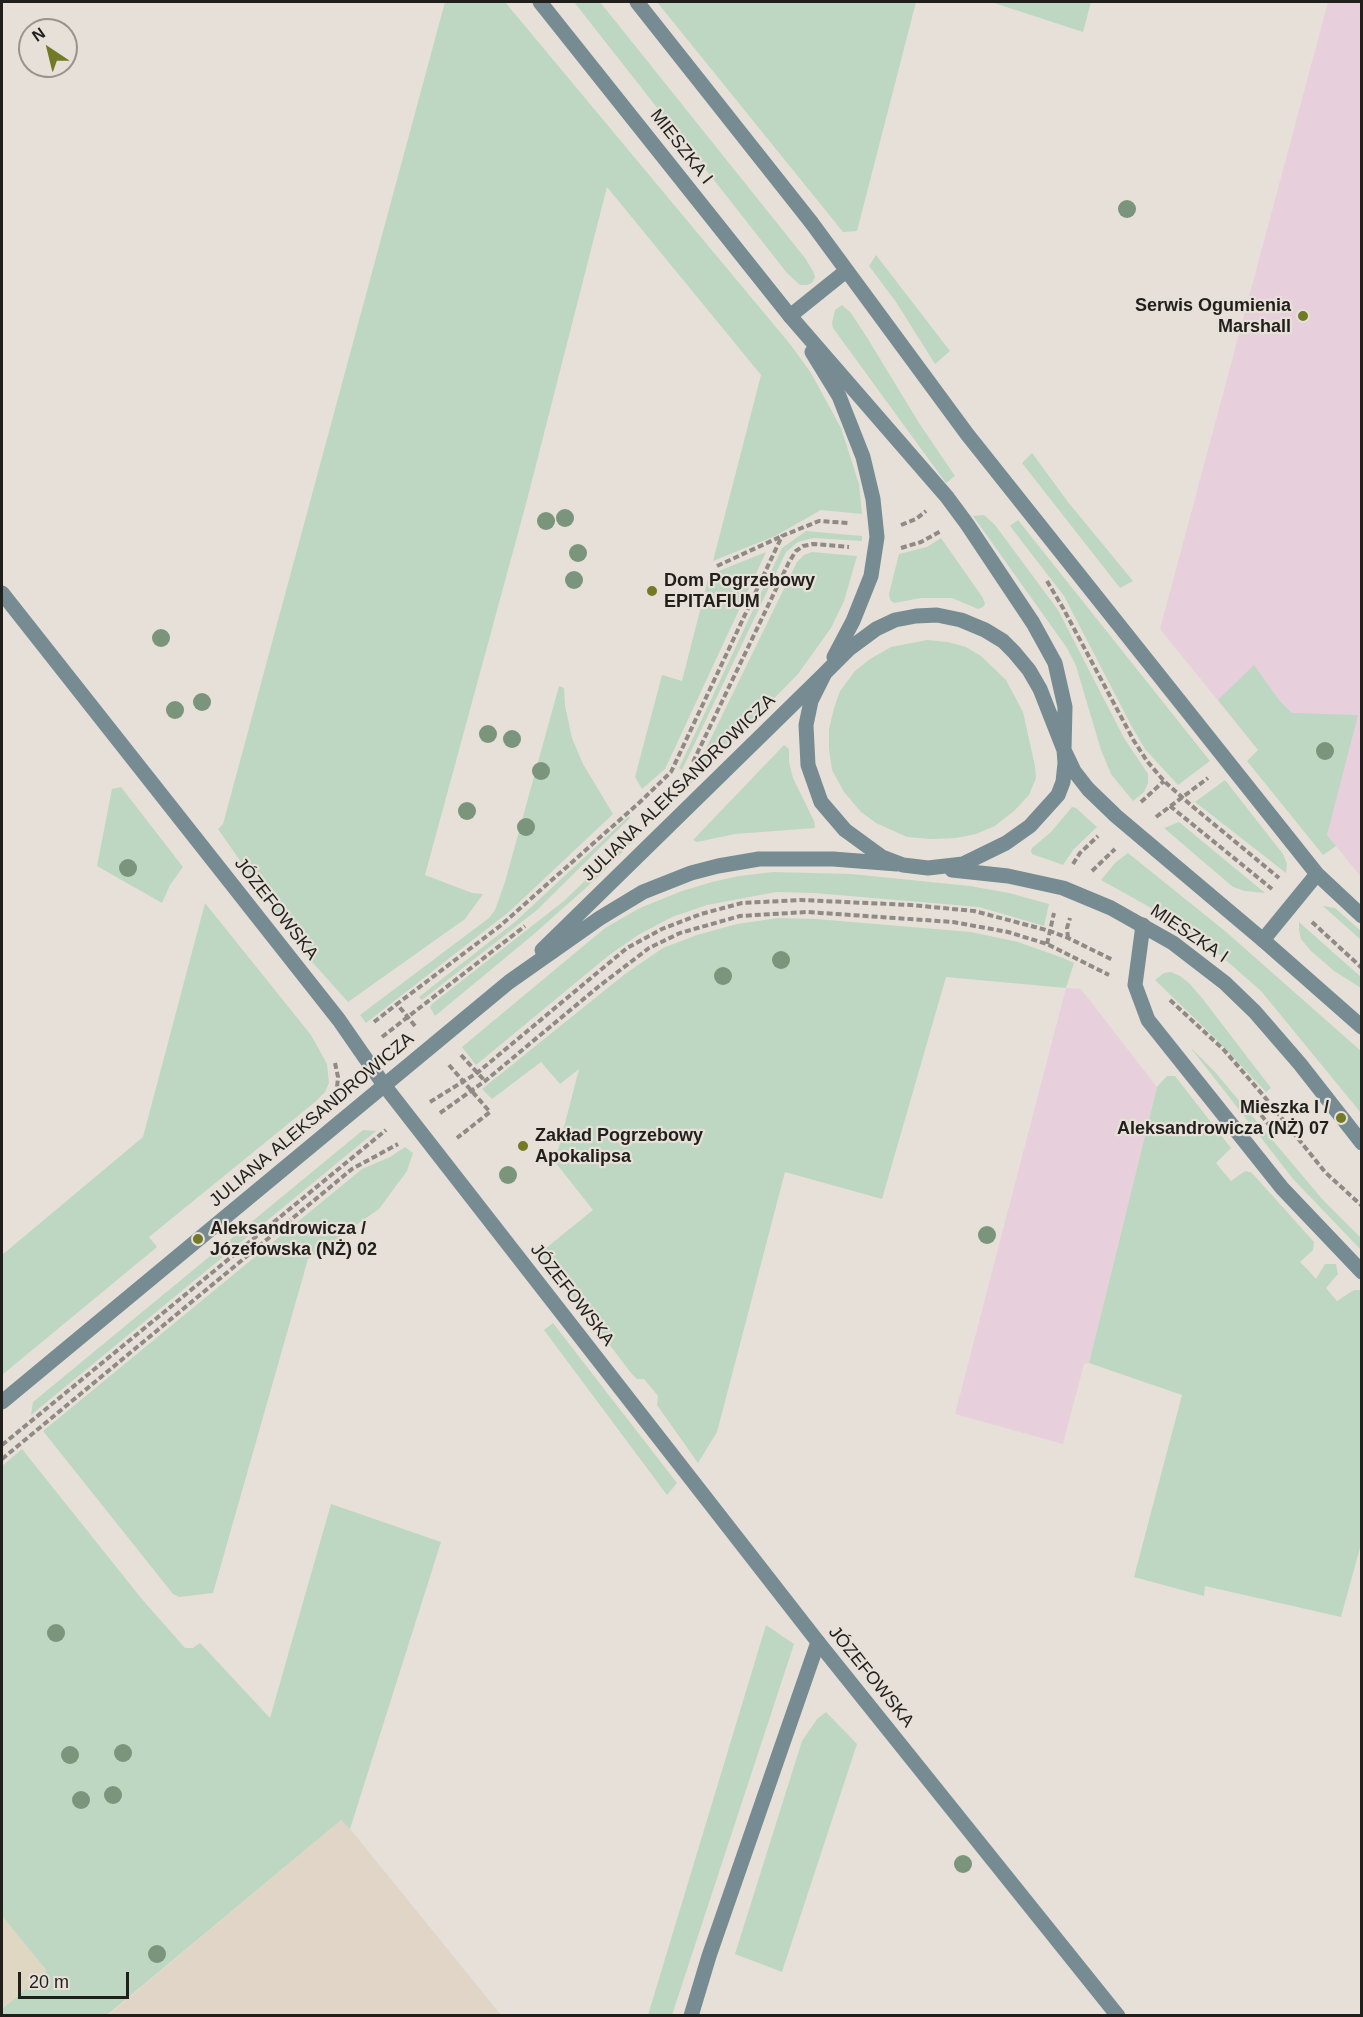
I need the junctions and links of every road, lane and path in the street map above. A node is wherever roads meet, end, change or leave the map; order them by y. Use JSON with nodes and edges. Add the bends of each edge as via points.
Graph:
{"nodes":[{"id":1,"x":540,"y":2,"type":"edge"},
{"id":2,"x":637,"y":2,"type":"edge"},
{"id":3,"x":846,"y":272,"type":"junction"},
{"id":4,"x":790,"y":316,"type":"junction"},
{"id":5,"x":946,"y":497,"type":"junction"},
{"id":6,"x":961,"y":517,"type":"junction"},
{"id":7,"x":876,"y":525,"type":"junction"},
{"id":8,"x":782,"y":536,"type":"junction"},
{"id":9,"x":877,"y":548,"type":"junction"},
{"id":10,"x":717,"y":567,"type":"dead end"},
{"id":11,"x":1046,"y":580,"type":"dead end"},
{"id":12,"x":2,"y":593,"type":"edge"},
{"id":13,"x":825,"y":673,"type":"junction"},
{"id":14,"x":1064,"y":750,"type":"junction"},
{"id":15,"x":1229,"y":763,"type":"junction"},
{"id":16,"x":689,"y":770,"type":"dead end"},
{"id":17,"x":1164,"y":781,"type":"junction"},
{"id":18,"x":1182,"y":797,"type":"junction"},
{"id":19,"x":1170,"y":806,"type":"junction"},
{"id":20,"x":1119,"y":819,"type":"junction"},
{"id":21,"x":1136,"y":832,"type":"junction"},
{"id":22,"x":903,"y":865,"type":"junction"},
{"id":23,"x":928,"y":868,"type":"junction"},
{"id":24,"x":1317,"y":874,"type":"junction"},
{"id":25,"x":1063,"y":888,"type":"junction"},
{"id":26,"x":1078,"y":894,"type":"junction"},
{"id":27,"x":1297,"y":900,"type":"junction"},
{"id":28,"x":1362,"y":916,"type":"edge"},
{"id":29,"x":533,"y":919,"type":"dead end"},
{"id":30,"x":1143,"y":925,"type":"junction"},
{"id":31,"x":1050,"y":931,"type":"junction"},
{"id":32,"x":1068,"y":938,"type":"junction"},
{"id":33,"x":1263,"y":940,"type":"junction"},
{"id":34,"x":1047,"y":944,"type":"junction"},
{"id":35,"x":1362,"y":968,"type":"edge"},
{"id":36,"x":1137,"y":973,"type":"junction"},
{"id":37,"x":509,"y":982,"type":"junction"},
{"id":38,"x":1138,"y":992,"type":"junction"},
{"id":39,"x":408,"y":1017,"type":"junction"},
{"id":40,"x":1362,"y":1027,"type":"edge"},
{"id":41,"x":432,"y":1045,"type":"junction"},
{"id":42,"x":361,"y":1052,"type":"junction"},
{"id":43,"x":332,"y":1054,"type":"dead end"},
{"id":44,"x":464,"y":1082,"type":"junction"},
{"id":45,"x":384,"y":1085,"type":"junction"},
{"id":46,"x":471,"y":1090,"type":"junction"},
{"id":47,"x":1244,"y":1094,"type":"dead end"},
{"id":48,"x":332,"y":1095,"type":"dead end"},
{"id":49,"x":408,"y":1115,"type":"junction"},
{"id":50,"x":418,"y":1129,"type":"junction"},
{"id":51,"x":1278,"y":1136,"type":"dead end"},
{"id":52,"x":1362,"y":1143,"type":"edge"},
{"id":53,"x":438,"y":1154,"type":"junction"},
{"id":54,"x":1362,"y":1206,"type":"edge"},
{"id":55,"x":1362,"y":1272,"type":"edge"},
{"id":56,"x":2,"y":1402,"type":"edge"},
{"id":57,"x":2,"y":1445,"type":"edge"},
{"id":58,"x":2,"y":1459,"type":"edge"},
{"id":59,"x":818,"y":1642,"type":"junction"},
{"id":60,"x":691,"y":2016,"type":"edge"},
{"id":61,"x":1118,"y":2016,"type":"edge"}],
"edges":[{"from":1,"to":4,"type":"street","name":"MIESZKA I"},
{"from":2,"to":3,"type":"street"},
{"from":3,"to":4,"type":"street"},
{"from":3,"to":15,"type":"street","via":[[968,434]]},
{"from":4,"to":5,"type":"street"},
{"from":4,"to":7,"type":"street","via":[[839,396],[850,422],[863,458]]},
{"from":5,"to":6,"type":"street"},
{"from":5,"to":7,"type":"path","via":[[904,524]]},
{"from":6,"to":9,"type":"path","via":[[921,542],[903,548]]},
{"from":6,"to":14,"type":"street","via":[[1033,623],[1055,663],[1065,707]]},
{"from":7,"to":8,"type":"path","via":[[819,521]]},
{"from":7,"to":9,"type":"street"},
{"from":8,"to":10,"type":"path"},
{"from":8,"to":39,"type":"path","via":[[671,772],[500,926],[397,1004]]},
{"from":9,"to":13,"type":"street","via":[[871,576],[853,621]]},
{"from":9,"to":16,"type":"path","via":[[813,544],[796,551]]},
{"from":11,"to":17,"type":"path","via":[[1134,741]]},
{"from":12,"to":42,"type":"street","name":"JÓZEFOWSKA"},
{"from":13,"to":14,"type":"street","name":"JULIANA ALEKSANDROWICZA","via":[[849,649],[895,620],[937,615],[961,620],[1003,641],[1029,670]]},
{"from":13,"to":22,"type":"street","via":[[811,701],[806,725],[808,765],[821,802],[864,845]]},
{"from":13,"to":37,"type":"street","name":"JULIANA ALEKSANDROWICZA"},
{"from":14,"to":20,"type":"street","via":[[1088,789]]},
{"from":14,"to":23,"type":"street","via":[[1063,782],[1058,795],[1030,826],[963,864]]},
{"from":15,"to":18,"type":"path"},
{"from":15,"to":24,"type":"street"},
{"from":17,"to":18,"type":"path"},
{"from":17,"to":20,"type":"path"},
{"from":18,"to":19,"type":"path"},
{"from":18,"to":27,"type":"path"},
{"from":19,"to":21,"type":"path"},
{"from":19,"to":27,"type":"path"},
{"from":20,"to":21,"type":"street"},
{"from":20,"to":25,"type":"path","via":[[1080,853]]},
{"from":21,"to":26,"type":"path","via":[[1098,864]]},
{"from":21,"to":33,"type":"street"},
{"from":22,"to":23,"type":"street","name":"JULIANA ALEKSANDROWICZA"},
{"from":22,"to":37,"type":"street","name":"JULIANA ALEKSANDROWICZA","via":[[833,859],[759,859],[691,873],[644,892],[600,918]]},
{"from":23,"to":25,"type":"street","name":"MIESZKA I","via":[[1008,876]]},
{"from":24,"to":27,"type":"street"},
{"from":24,"to":28,"type":"street"},
{"from":25,"to":26,"type":"street","name":"MIESZKA I"},
{"from":25,"to":31,"type":"path"},
{"from":26,"to":30,"type":"street","name":"MIESZKA I"},
{"from":26,"to":32,"type":"path","via":[[1067,928]]},
{"from":27,"to":33,"type":"street"},
{"from":27,"to":35,"type":"path"},
{"from":29,"to":39,"type":"path"},
{"from":30,"to":36,"type":"street"},
{"from":30,"to":52,"type":"street","name":"MIESZKA I","via":[[1225,982],[1300,1064]]},
{"from":31,"to":32,"type":"path"},
{"from":31,"to":34,"type":"path"},
{"from":31,"to":44,"type":"path","via":[[975,911],[911,905],[801,900],[742,903],[662,929],[627,948]]},
{"from":32,"to":36,"type":"path"},
{"from":33,"to":40,"type":"street"},
{"from":34,"to":38,"type":"path"},
{"from":34,"to":46,"type":"path","via":[[953,922],[807,912],[740,916],[680,933],[649,948]]},
{"from":36,"to":38,"type":"street"},
{"from":36,"to":54,"type":"path","via":[[1224,1050],[1325,1172]]},
{"from":37,"to":41,"type":"street","name":"JULIANA ALEKSANDROWICZA"},
{"from":38,"to":55,"type":"street","via":[[1148,1020],[1282,1188]]},
{"from":39,"to":41,"type":"path"},
{"from":39,"to":42,"type":"path"},
{"from":41,"to":44,"type":"path"},
{"from":41,"to":45,"type":"street","name":"JULIANA ALEKSANDROWICZA"},
{"from":42,"to":45,"type":"street","name":"JÓZEFOWSKA"},
{"from":43,"to":48,"type":"path","via":[[338,1077]]},
{"from":44,"to":46,"type":"path"},
{"from":44,"to":49,"type":"path"},
{"from":45,"to":49,"type":"street","name":"JÓZEFOWSKA"},
{"from":45,"to":56,"type":"street","name":"JULIANA ALEKSANDROWICZA"},
{"from":46,"to":50,"type":"path"},
{"from":46,"to":53,"type":"path","via":[[490,1112]]},
{"from":47,"to":51,"type":"path"},
{"from":49,"to":50,"type":"street","name":"JÓZEFOWSKA"},
{"from":49,"to":57,"type":"path"},
{"from":50,"to":53,"type":"street","name":"JÓZEFOWSKA"},
{"from":50,"to":58,"type":"path","via":[[352,1169]]},
{"from":53,"to":59,"type":"street","name":"JÓZEFOWSKA"},
{"from":59,"to":60,"type":"street"},
{"from":59,"to":61,"type":"street","name":"JÓZEFOWSKA"}]}
